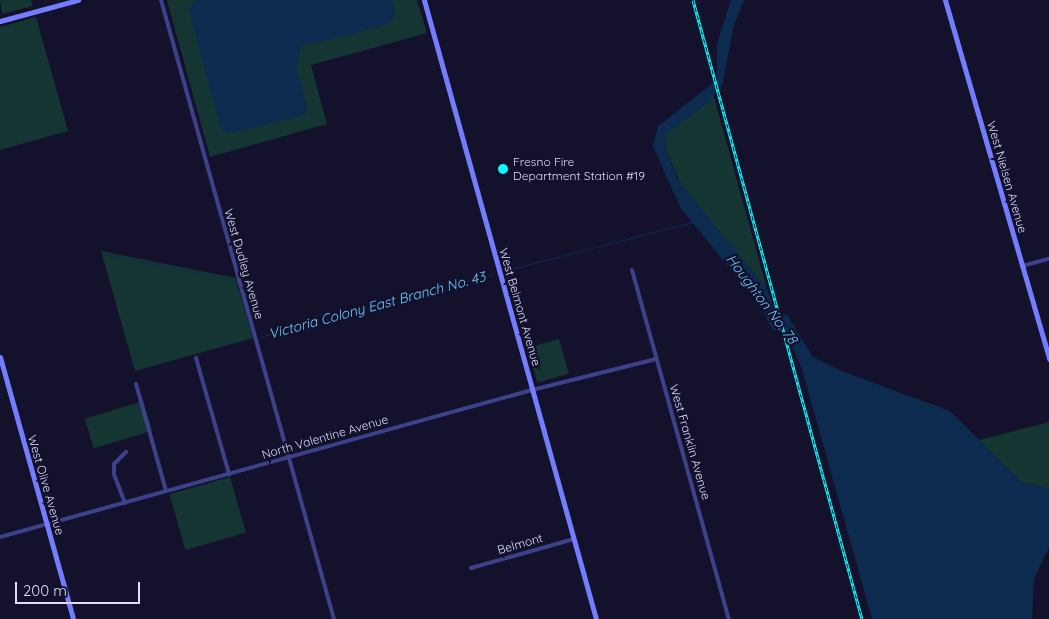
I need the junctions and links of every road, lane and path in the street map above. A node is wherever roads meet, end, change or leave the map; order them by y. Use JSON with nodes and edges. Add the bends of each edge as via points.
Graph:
{"nodes":[{"id":1,"x":78,"y":0,"type":"edge"},
{"id":2,"x":161,"y":0,"type":"edge"},
{"id":3,"x":424,"y":0,"type":"edge"},
{"id":4,"x":945,"y":0,"type":"edge"},
{"id":5,"x":0,"y":21,"type":"edge"},
{"id":6,"x":1049,"y":259,"type":"edge"},
{"id":7,"x":1022,"y":266,"type":"junction"},
{"id":8,"x":632,"y":270,"type":"dead end"},
{"id":9,"x":0,"y":357,"type":"edge"},
{"id":10,"x":196,"y":358,"type":"dead end"},
{"id":11,"x":656,"y":359,"type":"junction"},
{"id":12,"x":1049,"y":359,"type":"edge"},
{"id":13,"x":136,"y":384,"type":"dead end"},
{"id":14,"x":532,"y":390,"type":"junction"},
{"id":15,"x":126,"y":452,"type":"dead end"},
{"id":16,"x":289,"y":458,"type":"junction"},
{"id":17,"x":229,"y":474,"type":"junction"},
{"id":18,"x":166,"y":491,"type":"junction"},
{"id":19,"x":125,"y":503,"type":"junction"},
{"id":20,"x":47,"y":524,"type":"junction"},
{"id":21,"x":0,"y":537,"type":"edge"},
{"id":22,"x":574,"y":539,"type":"junction"},
{"id":23,"x":471,"y":568,"type":"dead end"},
{"id":24,"x":73,"y":619,"type":"edge"},
{"id":25,"x":334,"y":619,"type":"edge"},
{"id":26,"x":596,"y":619,"type":"edge"},
{"id":27,"x":729,"y":619,"type":"edge"}],
"edges":[{"from":1,"to":5,"type":"street"},
{"from":2,"to":16,"type":"street","name":"West Dudley Avenue"},
{"from":3,"to":14,"type":"street","name":"West Belmont Avenue"},
{"from":4,"to":7,"type":"street","name":"West Nielsen Avenue"},
{"from":6,"to":7,"type":"street"},
{"from":7,"to":12,"type":"street","name":"West Nielsen Avenue"},
{"from":8,"to":11,"type":"street","name":"West Franklin Avenue"},
{"from":9,"to":20,"type":"street","name":"West Olive Avenue"},
{"from":10,"to":17,"type":"street"},
{"from":11,"to":14,"type":"street","name":"North Valentine Avenue"},
{"from":11,"to":27,"type":"street","name":"West Franklin Avenue"},
{"from":13,"to":18,"type":"street"},
{"from":14,"to":16,"type":"street","name":"North Valentine Avenue"},
{"from":14,"to":22,"type":"street","name":"West Belmont Avenue"},
{"from":15,"to":19,"type":"street","via":[[114,464]]},
{"from":16,"to":17,"type":"street","name":"North Valentine Avenue"},
{"from":16,"to":25,"type":"street","name":"West Dudley Avenue"},
{"from":17,"to":18,"type":"street","name":"North Valentine Avenue"},
{"from":18,"to":19,"type":"street","name":"North Valentine Avenue"},
{"from":19,"to":20,"type":"street","name":"North Valentine Avenue"},
{"from":20,"to":21,"type":"street","name":"North Valentine Avenue"},
{"from":20,"to":24,"type":"street","name":"West Olive Avenue"},
{"from":22,"to":23,"type":"street","name":"Belmont"},
{"from":22,"to":26,"type":"street","name":"West Belmont Avenue"}]}
